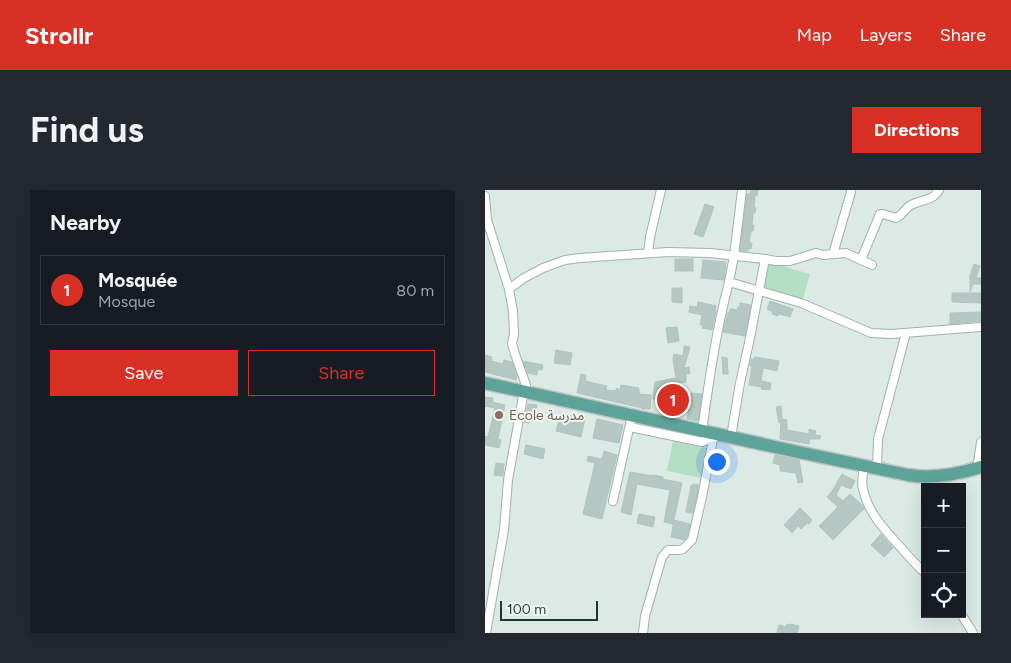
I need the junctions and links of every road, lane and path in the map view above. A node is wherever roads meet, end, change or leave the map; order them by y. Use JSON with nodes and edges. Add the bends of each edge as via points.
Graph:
{"nodes":[{"id":1,"x":661,"y":190,"type":"edge"},
{"id":2,"x":742,"y":190,"type":"edge"},
{"id":3,"x":939,"y":190,"type":"edge"},
{"id":4,"x":851,"y":192,"type":"dead end"},
{"id":5,"x":485,"y":196,"type":"edge"},
{"id":6,"x":648,"y":253,"type":"junction"},
{"id":7,"x":833,"y":254,"type":"junction"},
{"id":8,"x":734,"y":256,"type":"junction"},
{"id":9,"x":765,"y":259,"type":"junction"},
{"id":10,"x":861,"y":260,"type":"junction"},
{"id":11,"x":873,"y":265,"type":"dead end"},
{"id":12,"x":729,"y":282,"type":"junction"},
{"id":13,"x":509,"y":288,"type":"junction"},
{"id":14,"x":759,"y":290,"type":"junction"},
{"id":15,"x":981,"y":327,"type":"edge"},
{"id":16,"x":906,"y":333,"type":"junction"},
{"id":17,"x":485,"y":383,"type":"edge"},
{"id":18,"x":525,"y":392,"type":"junction"},
{"id":19,"x":631,"y":421,"type":"junction"},
{"id":20,"x":708,"y":432,"type":"junction"},
{"id":21,"x":731,"y":438,"type":"junction"},
{"id":22,"x":981,"y":442,"type":"edge"},
{"id":23,"x":863,"y":466,"type":"junction"},
{"id":24,"x":877,"y":468,"type":"junction"},
{"id":25,"x":979,"y":468,"type":"edge"},
{"id":26,"x":613,"y":501,"type":"dead end"},
{"id":27,"x":921,"y":569,"type":"edge"},
{"id":28,"x":964,"y":618,"type":"edge"},
{"id":29,"x":486,"y":633,"type":"edge"},
{"id":30,"x":643,"y":633,"type":"edge"},
{"id":31,"x":973,"y":633,"type":"edge"}],
"edges":[{"from":1,"to":6,"type":"street"},
{"from":2,"to":8,"type":"street"},
{"from":3,"to":10,"type":"street","via":[[931,199],[914,203],[896,218],[879,214]]},
{"from":4,"to":7,"type":"street"},
{"from":5,"to":13,"type":"street","via":[[487,220]]},
{"from":6,"to":8,"type":"street"},
{"from":6,"to":13,"type":"street","via":[[565,260],[534,272]]},
{"from":7,"to":9,"type":"street","via":[[816,253],[790,261]]},
{"from":7,"to":10,"type":"street","via":[[846,253]]},
{"from":8,"to":9,"type":"street"},
{"from":8,"to":12,"type":"street"},
{"from":9,"to":14,"type":"street"},
{"from":10,"to":11,"type":"street"},
{"from":12,"to":14,"type":"street"},
{"from":12,"to":20,"type":"street","via":[[709,374]]},
{"from":13,"to":18,"type":"street","via":[[513,344],[526,384]]},
{"from":14,"to":16,"type":"street","via":[[801,303],[871,333]]},
{"from":14,"to":21,"type":"street"},
{"from":15,"to":16,"type":"street"},
{"from":16,"to":24,"type":"street","via":[[878,439]]},
{"from":17,"to":18,"type":"main road"},
{"from":18,"to":19,"type":"main road"},
{"from":18,"to":29,"type":"street","via":[[508,480],[504,530]]},
{"from":19,"to":20,"type":"main road"},
{"from":19,"to":26,"type":"street"},
{"from":20,"to":21,"type":"main road"},
{"from":20,"to":30,"type":"street","via":[[702,497],[691,540],[683,549],[668,550],[662,556]]},
{"from":21,"to":23,"type":"main road"},
{"from":22,"to":25,"type":"street"},
{"from":23,"to":24,"type":"main road"},
{"from":23,"to":27,"type":"street","via":[[867,503],[891,537]]},
{"from":24,"to":25,"type":"main road","via":[[927,477]]},
{"from":28,"to":31,"type":"street"}]}
